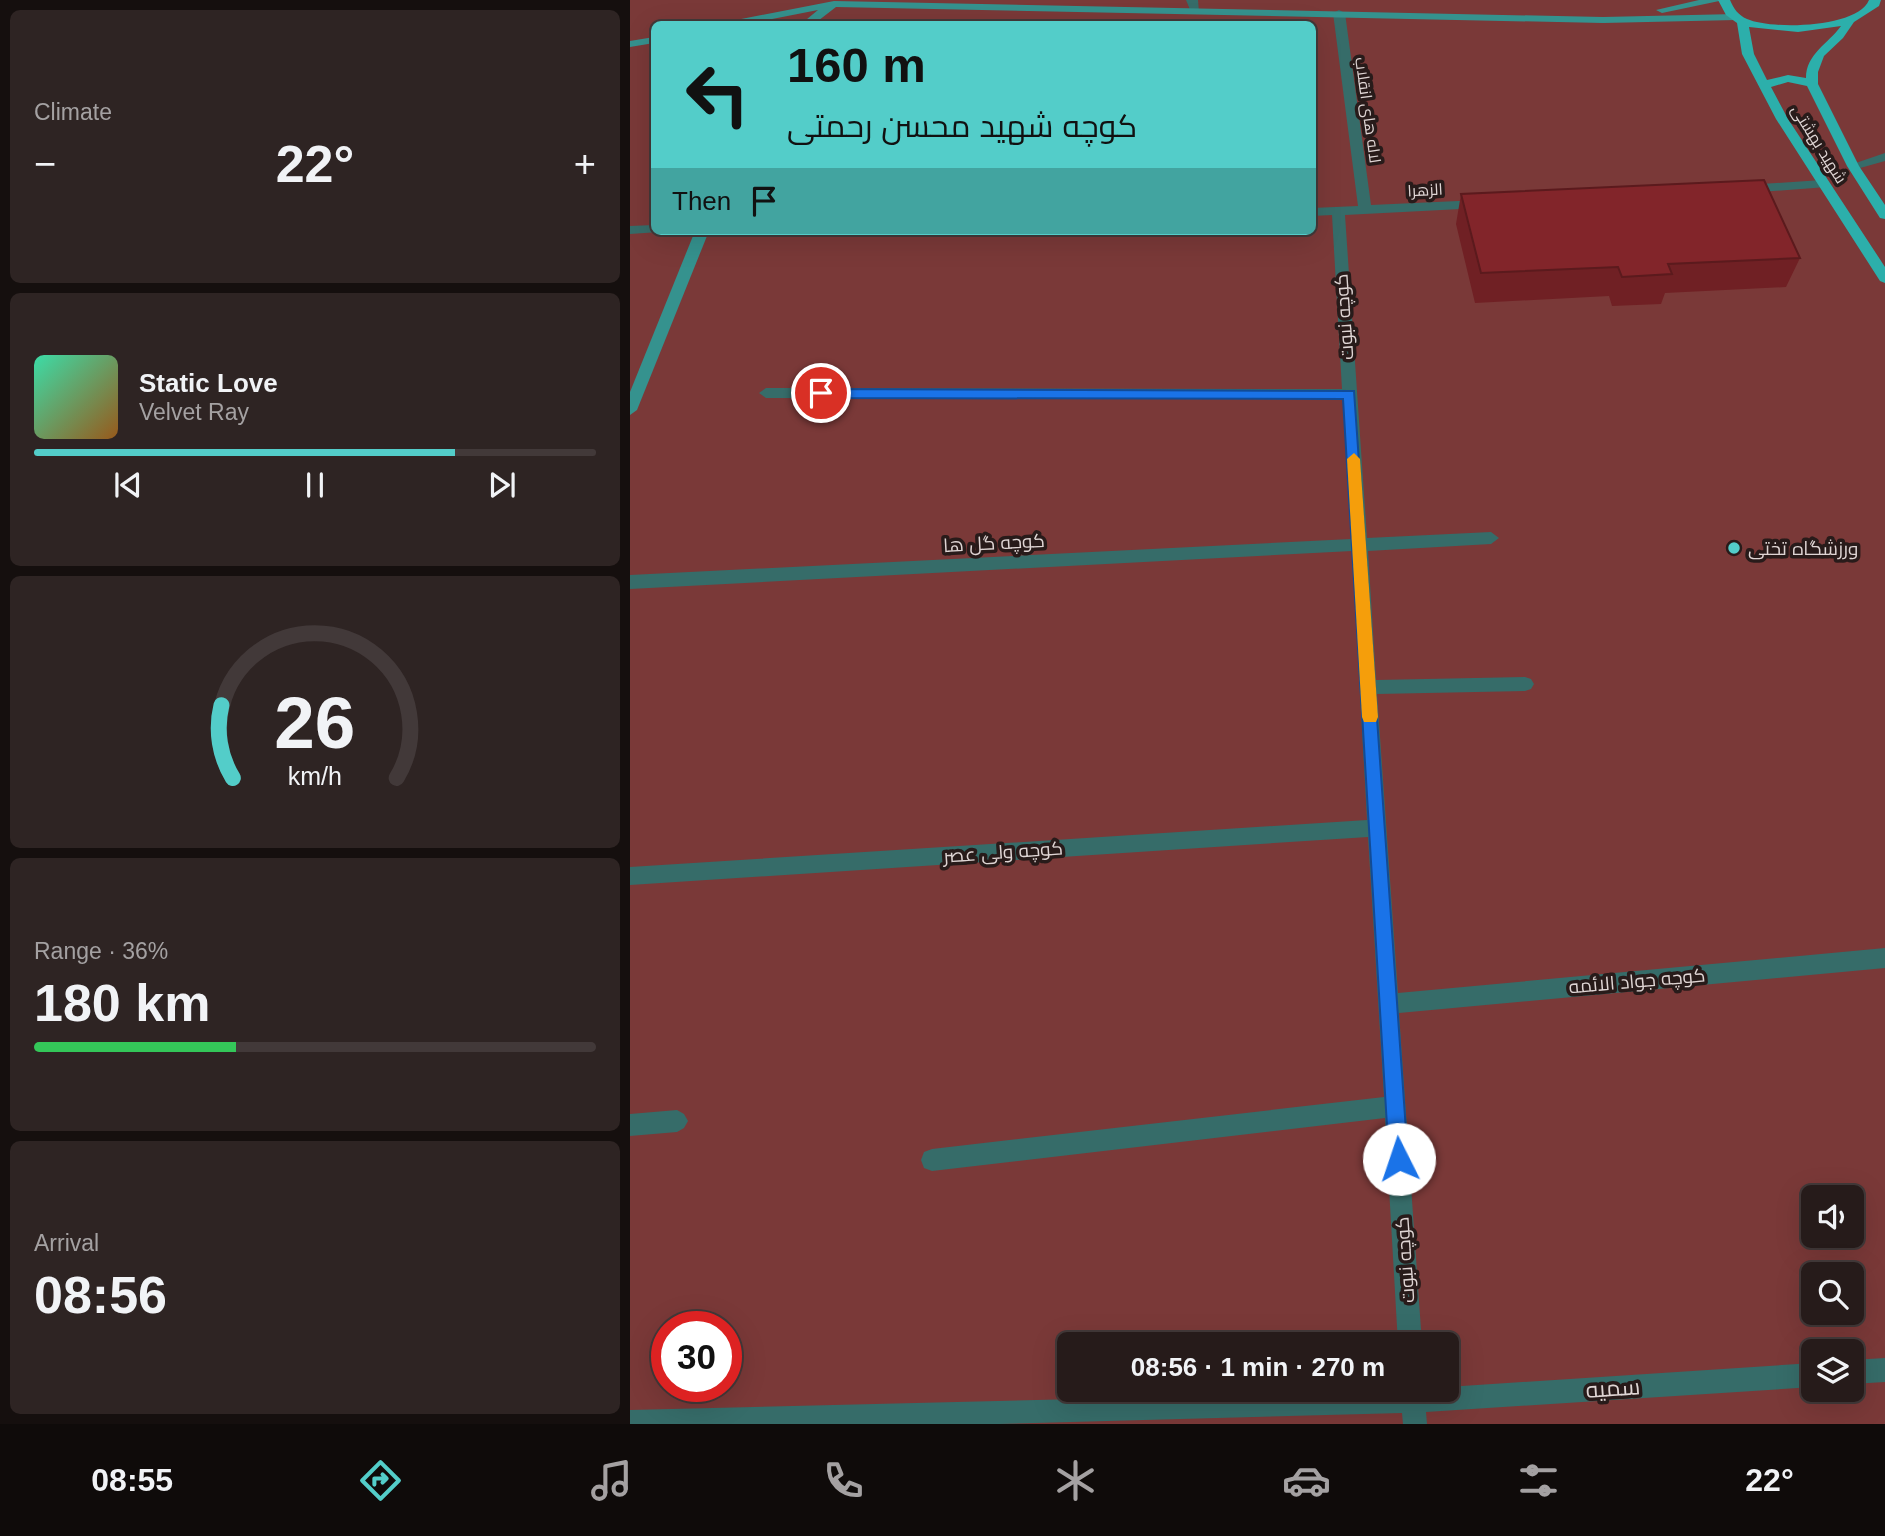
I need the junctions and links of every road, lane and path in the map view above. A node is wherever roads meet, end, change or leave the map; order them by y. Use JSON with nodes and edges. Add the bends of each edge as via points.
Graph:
{"nodes":[{"id":1,"x":1718,"y":0,"type":"edge"},
{"id":2,"x":1724,"y":0,"type":"edge"},
{"id":3,"x":834,"y":2,"type":"edge"},
{"id":4,"x":1879,"y":2,"type":"edge"},
{"id":5,"x":1193,"y":5,"type":"edge"},
{"id":6,"x":1339,"y":13,"type":"junction"},
{"id":7,"x":1739,"y":19,"type":"junction"},
{"id":8,"x":1603,"y":20,"type":"junction"},
{"id":9,"x":1850,"y":20,"type":"junction"},
{"id":10,"x":745,"y":21,"type":"edge"},
{"id":11,"x":811,"y":21,"type":"edge"},
{"id":12,"x":651,"y":40,"type":"edge"},
{"id":13,"x":630,"y":44,"type":"edge"},
{"id":14,"x":651,"y":50,"type":"edge"},
{"id":15,"x":630,"y":51,"type":"edge"},
{"id":16,"x":1812,"y":84,"type":"junction"},
{"id":17,"x":1765,"y":86,"type":"junction"},
{"id":18,"x":1885,"y":157,"type":"edge"},
{"id":19,"x":1853,"y":166,"type":"junction"},
{"id":20,"x":1822,"y":184,"type":"junction"},
{"id":21,"x":1725,"y":190,"type":"edge"},
{"id":22,"x":1490,"y":204,"type":"edge"},
{"id":23,"x":1366,"y":211,"type":"junction"},
{"id":24,"x":1316,"y":212,"type":"edge"},
{"id":25,"x":1338,"y":212,"type":"junction"},
{"id":26,"x":1885,"y":215,"type":"edge"},
{"id":27,"x":651,"y":229,"type":"edge"},
{"id":28,"x":630,"y":230,"type":"edge"},
{"id":29,"x":700,"y":235,"type":"edge"},
{"id":30,"x":1885,"y":278,"type":"edge"},
{"id":31,"x":766,"y":393,"type":"dead end"},
{"id":32,"x":1349,"y":394,"type":"junction"},
{"id":33,"x":630,"y":410,"type":"edge"},
{"id":34,"x":1491,"y":538,"type":"dead end"},
{"id":35,"x":1359,"y":546,"type":"junction"},
{"id":36,"x":630,"y":582,"type":"edge"},
{"id":37,"x":1525,"y":684,"type":"dead end"},
{"id":38,"x":1368,"y":687,"type":"junction"},
{"id":39,"x":1377,"y":828,"type":"junction"},
{"id":40,"x":630,"y":876,"type":"edge"},
{"id":41,"x":1885,"y":958,"type":"edge"},
{"id":42,"x":1389,"y":1004,"type":"junction"},
{"id":43,"x":1395,"y":1106,"type":"junction"},
{"id":44,"x":677,"y":1121,"type":"dead end"},
{"id":45,"x":630,"y":1125,"type":"edge"},
{"id":46,"x":932,"y":1160,"type":"dead end"},
{"id":47,"x":1409,"y":1332,"type":"edge"},
{"id":48,"x":1885,"y":1370,"type":"edge"},
{"id":49,"x":1864,"y":1372,"type":"edge"},
{"id":50,"x":1801,"y":1376,"type":"edge"},
{"id":51,"x":1414,"y":1405,"type":"edge"},
{"id":52,"x":630,"y":1422,"type":"edge"}],
"edges":[{"from":1,"to":8,"type":"street"},
{"from":2,"to":7,"type":"main road"},
{"from":3,"to":5,"type":"street"},
{"from":3,"to":10,"type":"street"},
{"from":3,"to":11,"type":"street"},
{"from":4,"to":9,"type":"main road"},
{"from":5,"to":6,"type":"street"},
{"from":6,"to":8,"type":"street"},
{"from":6,"to":23,"type":"street","name":"لاله های انقلاب"},
{"from":7,"to":8,"type":"street"},
{"from":7,"to":9,"type":"main road","via":[[1775,29],[1810,29]]},
{"from":7,"to":17,"type":"main road","name":"شهید بهشتی","via":[[1748,54]]},
{"from":9,"to":16,"type":"main road","name":"شهید بهشتی","via":[[1815,59]]},
{"from":12,"to":13,"type":"street"},
{"from":14,"to":15,"type":"street"},
{"from":16,"to":17,"type":"main road","via":[[1785,78]]},
{"from":16,"to":19,"type":"main road","name":"شهید بهشتی"},
{"from":17,"to":20,"type":"main road","name":"شهید بهشتی"},
{"from":18,"to":19,"type":"street"},
{"from":19,"to":26,"type":"main road","name":"شهید بهشتی"},
{"from":20,"to":21,"type":"street"},
{"from":20,"to":30,"type":"main road","name":"شهید بهشتی"},
{"from":22,"to":23,"type":"street","name":"الزهرا"},
{"from":23,"to":25,"type":"street","name":"الزهرا"},
{"from":24,"to":25,"type":"street","name":"الزهرا"},
{"from":25,"to":32,"type":"street","name":"کوچه نبوت"},
{"from":27,"to":28,"type":"street"},
{"from":29,"to":33,"type":"street"},
{"from":31,"to":32,"type":"street"},
{"from":32,"to":35,"type":"street","name":"کوچه نبوت"},
{"from":34,"to":35,"type":"street","name":"کوچه گل ها"},
{"from":35,"to":36,"type":"street","name":"کوچه گل ها"},
{"from":35,"to":38,"type":"street","name":"کوچه نبوت"},
{"from":37,"to":38,"type":"street"},
{"from":38,"to":39,"type":"street","name":"کوچه نبوت"},
{"from":39,"to":40,"type":"street","name":"کوچه ولی عصر"},
{"from":39,"to":42,"type":"street","name":"کوچه نبوت"},
{"from":41,"to":42,"type":"street","name":"کوچه جواد الائمه"},
{"from":42,"to":43,"type":"street","name":"کوچه نبوت"},
{"from":43,"to":46,"type":"street"},
{"from":43,"to":47,"type":"street","name":"کوچه نبوت"},
{"from":44,"to":45,"type":"street"},
{"from":48,"to":49,"type":"street"},
{"from":50,"to":51,"type":"street","name":"سمیه"},
{"from":51,"to":52,"type":"street","name":"سمیه"}]}
